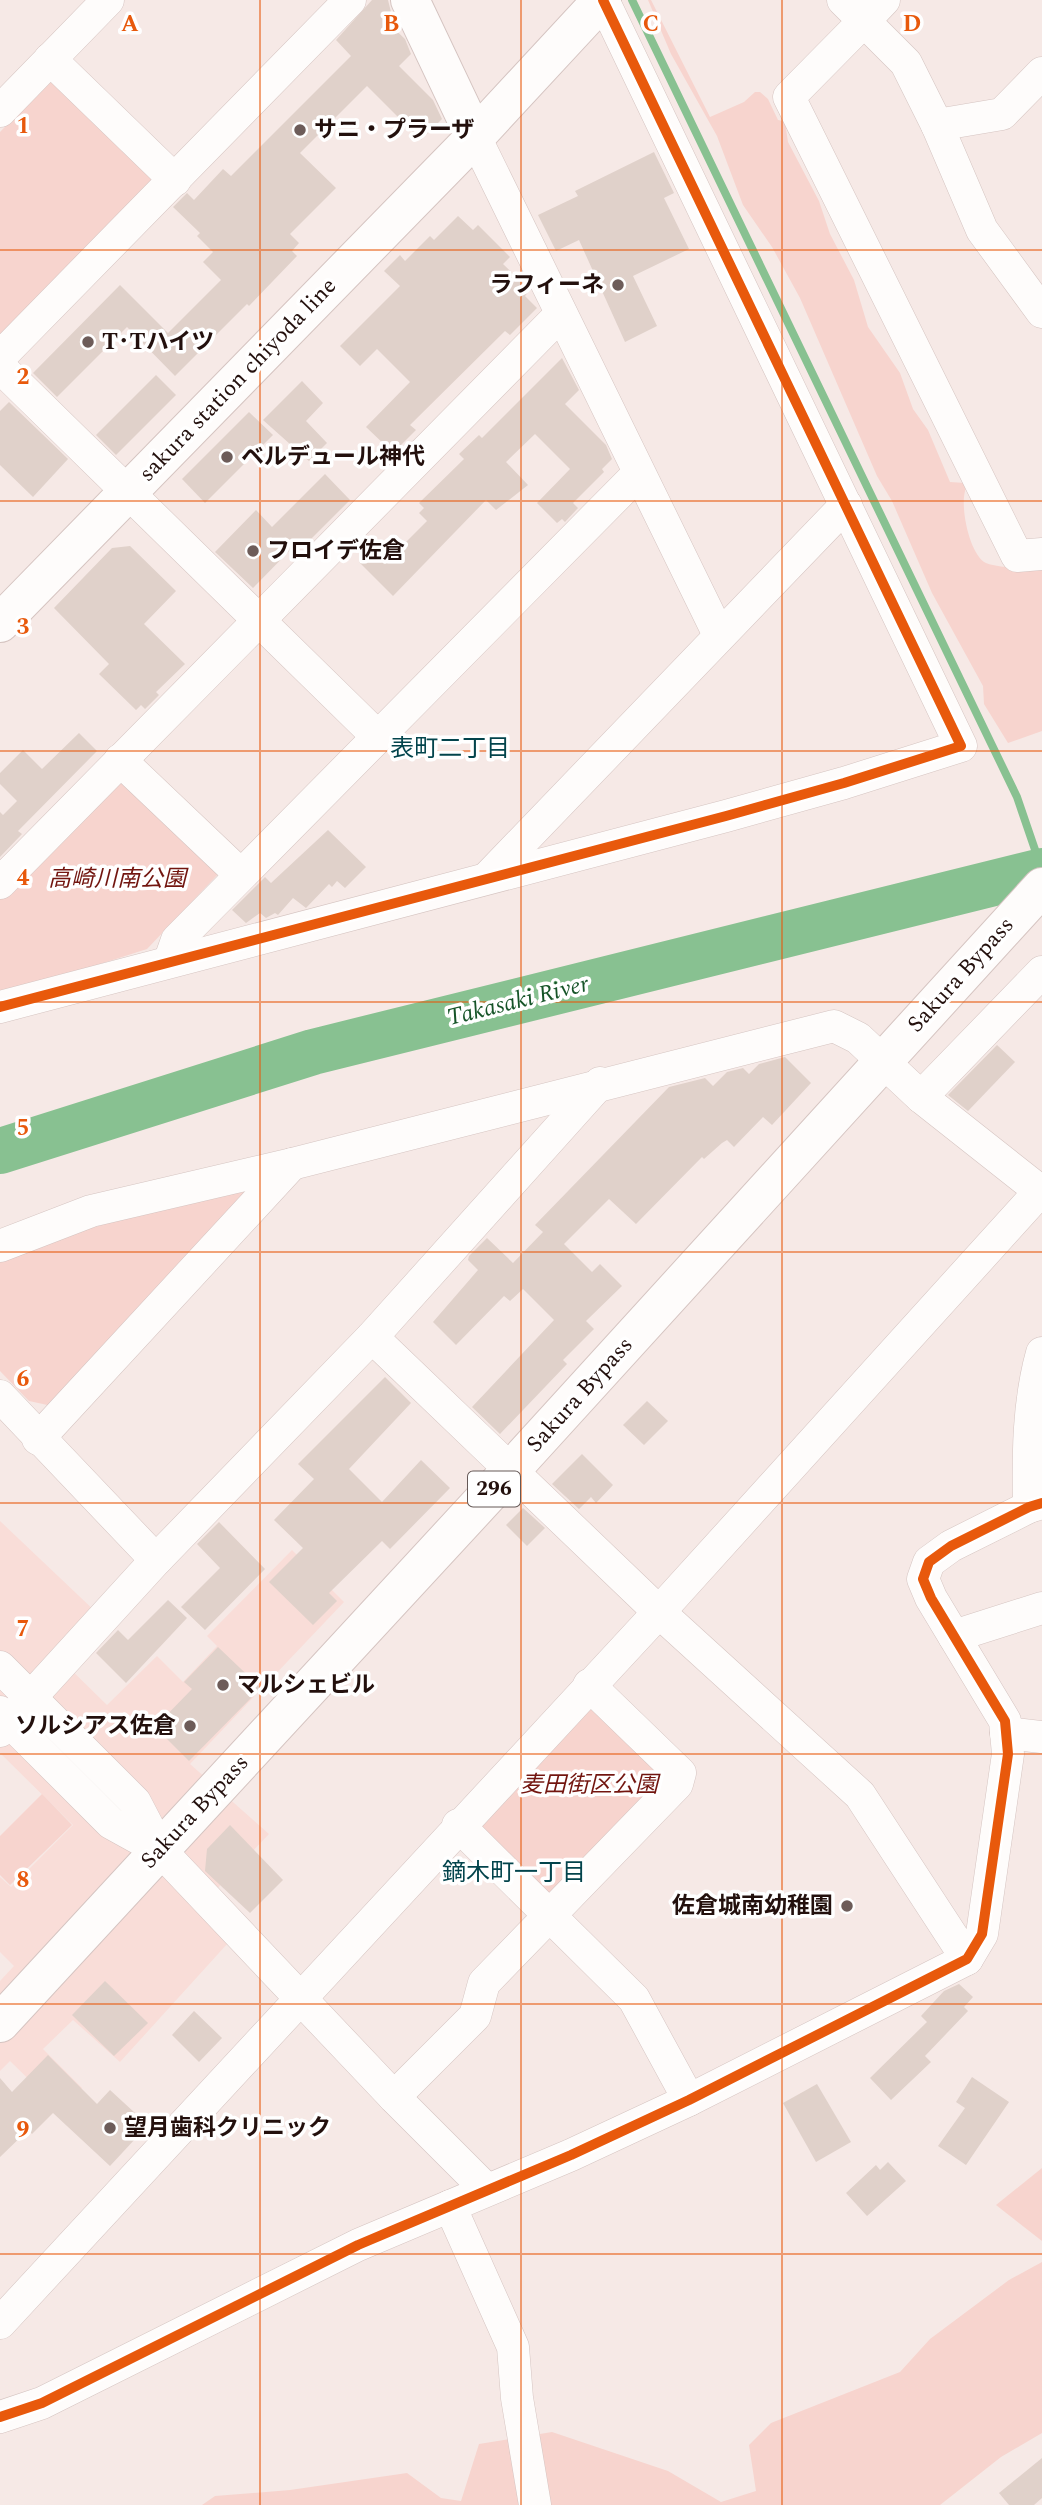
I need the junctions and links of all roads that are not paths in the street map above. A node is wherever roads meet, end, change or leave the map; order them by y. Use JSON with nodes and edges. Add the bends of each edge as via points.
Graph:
{"nodes":[{"id":1,"x":108,"y":0,"type":"edge"},
{"id":2,"x":350,"y":0,"type":"edge"},
{"id":3,"x":410,"y":0,"type":"edge"},
{"id":4,"x":602,"y":0,"type":"edge"},
{"id":5,"x":864,"y":7,"type":"edge"},
{"id":6,"x":50,"y":59,"type":"junction"},
{"id":7,"x":1042,"y":72,"type":"edge"},
{"id":8,"x":0,"y":111,"type":"edge"},
{"id":9,"x":937,"y":125,"type":"junction"},
{"id":10,"x":475,"y":137,"type":"junction"},
{"id":11,"x":175,"y":180,"type":"junction"},
{"id":12,"x":1042,"y":312,"type":"edge"},
{"id":13,"x":561,"y":314,"type":"junction"},
{"id":14,"x":0,"y":357,"type":"edge"},
{"id":15,"x":0,"y":367,"type":"edge"},
{"id":16,"x":638,"y":474,"type":"junction"},
{"id":17,"x":127,"y":493,"type":"junction"},
{"id":18,"x":846,"y":505,"type":"junction"},
{"id":19,"x":1042,"y":554,"type":"edge"},
{"id":20,"x":257,"y":621,"type":"junction"},
{"id":21,"x":0,"y":623,"type":"edge"},
{"id":22,"x":719,"y":635,"type":"junction"},
{"id":23,"x":376,"y":735,"type":"junction"},
{"id":24,"x":120,"y":760,"type":"junction"},
{"id":25,"x":240,"y":874,"type":"junction"},
{"id":26,"x":488,"y":877,"type":"junction"},
{"id":27,"x":0,"y":883,"type":"edge"},
{"id":28,"x":1042,"y":887,"type":"edge"},
{"id":29,"x":170,"y":960,"type":"junction"},
{"id":30,"x":1042,"y":972,"type":"edge"},
{"id":31,"x":0,"y":1007,"type":"edge"},
{"id":32,"x":882,"y":1062,"type":"junction"},
{"id":33,"x":600,"y":1083,"type":"junction"},
{"id":34,"x":920,"y":1097,"type":"junction"},
{"id":35,"x":292,"y":1164,"type":"junction"},
{"id":36,"x":1041,"y":1190,"type":"edge"},
{"id":37,"x":0,"y":1247,"type":"edge"},
{"id":38,"x":372,"y":1337,"type":"junction"},
{"id":39,"x":1042,"y":1353,"type":"edge"},
{"id":40,"x":0,"y":1396,"type":"edge"},
{"id":41,"x":38,"y":1439,"type":"junction"},
{"id":42,"x":511,"y":1470,"type":"junction"},
{"id":43,"x":1035,"y":1505,"type":"edge"},
{"id":44,"x":156,"y":1560,"type":"junction"},
{"id":45,"x":1042,"y":1608,"type":"edge"},
{"id":46,"x":659,"y":1612,"type":"junction"},
{"id":47,"x":954,"y":1636,"type":"junction"},
{"id":48,"x":0,"y":1667,"type":"edge"},
{"id":49,"x":589,"y":1685,"type":"junction"},
{"id":50,"x":31,"y":1699,"type":"junction"},
{"id":51,"x":3,"y":1721,"type":"edge"},
{"id":52,"x":1006,"y":1732,"type":"junction"},
{"id":53,"x":1042,"y":1737,"type":"edge"},
{"id":54,"x":458,"y":1825,"type":"junction"},
{"id":55,"x":160,"y":1850,"type":"junction"},
{"id":56,"x":551,"y":1914,"type":"junction"},
{"id":57,"x":967,"y":1959,"type":"junction"},
{"id":58,"x":301,"y":1998,"type":"junction"},
{"id":59,"x":0,"y":2023,"type":"edge"},
{"id":60,"x":394,"y":2097,"type":"junction"},
{"id":61,"x":689,"y":2100,"type":"junction"},
{"id":62,"x":486,"y":2189,"type":"junction"},
{"id":63,"x":450,"y":2206,"type":"junction"},
{"id":64,"x":0,"y":2323,"type":"edge"},
{"id":65,"x":0,"y":2417,"type":"edge"},
{"id":66,"x":536,"y":2505,"type":"edge"}],
"edges":[{"from":1,"to":6,"type":"street"},
{"from":2,"to":11,"type":"street"},
{"from":3,"to":10,"type":"main road"},
{"from":4,"to":10,"type":"main road","name":"sakura station chiyoda line"},
{"from":4,"to":18,"type":"street"},
{"from":5,"to":9,"type":"street","via":[[905,63]]},
{"from":5,"to":19,"type":"street","via":[[789,97],[1017,556]]},
{"from":6,"to":8,"type":"street"},
{"from":6,"to":11,"type":"street"},
{"from":7,"to":9,"type":"street","via":[[1002,114]]},
{"from":9,"to":12,"type":"street","via":[[982,230]]},
{"from":10,"to":13,"type":"street"},
{"from":10,"to":17,"type":"main road","name":"sakura station chiyoda line"},
{"from":11,"to":14,"type":"street"},
{"from":13,"to":16,"type":"street"},
{"from":13,"to":20,"type":"street"},
{"from":15,"to":17,"type":"street"},
{"from":16,"to":22,"type":"street"},
{"from":16,"to":23,"type":"street"},
{"from":17,"to":20,"type":"street"},
{"from":17,"to":21,"type":"main road","name":"sakura station chiyoda line"},
{"from":18,"to":22,"type":"street"},
{"from":18,"to":26,"type":"street","via":[[961,746],[844,783]]},
{"from":20,"to":23,"type":"street"},
{"from":20,"to":24,"type":"street"},
{"from":22,"to":26,"type":"street"},
{"from":23,"to":25,"type":"street"},
{"from":24,"to":25,"type":"street"},
{"from":24,"to":27,"type":"street"},
{"from":25,"to":29,"type":"street","via":[[177,940]]},
{"from":26,"to":29,"type":"street"},
{"from":28,"to":32,"type":"main road","name":"Sakura Bypass","number":"296"},
{"from":29,"to":31,"type":"street"},
{"from":30,"to":34,"type":"street"},
{"from":32,"to":33,"type":"street","via":[[858,1038],[834,1026]]},
{"from":32,"to":34,"type":"street"},
{"from":32,"to":42,"type":"main road","name":"Sakura Bypass","number":"296"},
{"from":33,"to":35,"type":"street"},
{"from":33,"to":38,"type":"street"},
{"from":34,"to":36,"type":"street"},
{"from":35,"to":37,"type":"street","via":[[91,1211]]},
{"from":35,"to":41,"type":"street"},
{"from":36,"to":46,"type":"street"},
{"from":38,"to":42,"type":"street"},
{"from":38,"to":44,"type":"street"},
{"from":39,"to":43,"type":"street","via":[[1028,1445]]},
{"from":40,"to":41,"type":"street"},
{"from":41,"to":44,"type":"street"},
{"from":42,"to":46,"type":"street"},
{"from":42,"to":55,"type":"main road","name":"Sakura Bypass","number":"296"},
{"from":43,"to":47,"type":"street","via":[[951,1546],[929,1562],[923,1579]]},
{"from":44,"to":50,"type":"street"},
{"from":45,"to":47,"type":"street"},
{"from":46,"to":49,"type":"street"},
{"from":46,"to":57,"type":"street","via":[[860,1795]]},
{"from":47,"to":52,"type":"street","via":[[1005,1721]]},
{"from":48,"to":50,"type":"street"},
{"from":49,"to":54,"type":"street"},
{"from":49,"to":56,"type":"street","via":[[681,1773],[677,1784]]},
{"from":50,"to":51,"type":"street"},
{"from":50,"to":55,"type":"street","via":[[135,1802]]},
{"from":51,"to":55,"type":"street","via":[[111,1823]]},
{"from":52,"to":53,"type":"street"},
{"from":52,"to":57,"type":"street","via":[[1008,1754],[982,1934]]},
{"from":54,"to":56,"type":"street"},
{"from":54,"to":58,"type":"street"},
{"from":55,"to":58,"type":"street"},
{"from":55,"to":59,"type":"main road","name":"Sakura Bypass","number":"296"},
{"from":56,"to":60,"type":"street","via":[[484,1983],[475,2016]]},
{"from":56,"to":61,"type":"street","via":[[634,1999]]},
{"from":57,"to":61,"type":"street"},
{"from":58,"to":60,"type":"street"},
{"from":58,"to":64,"type":"street"},
{"from":60,"to":62,"type":"street"},
{"from":61,"to":62,"type":"street"},
{"from":62,"to":63,"type":"street"},
{"from":63,"to":65,"type":"street","via":[[358,2245],[43,2403]]},
{"from":63,"to":66,"type":"street","via":[[513,2347]]}]}
